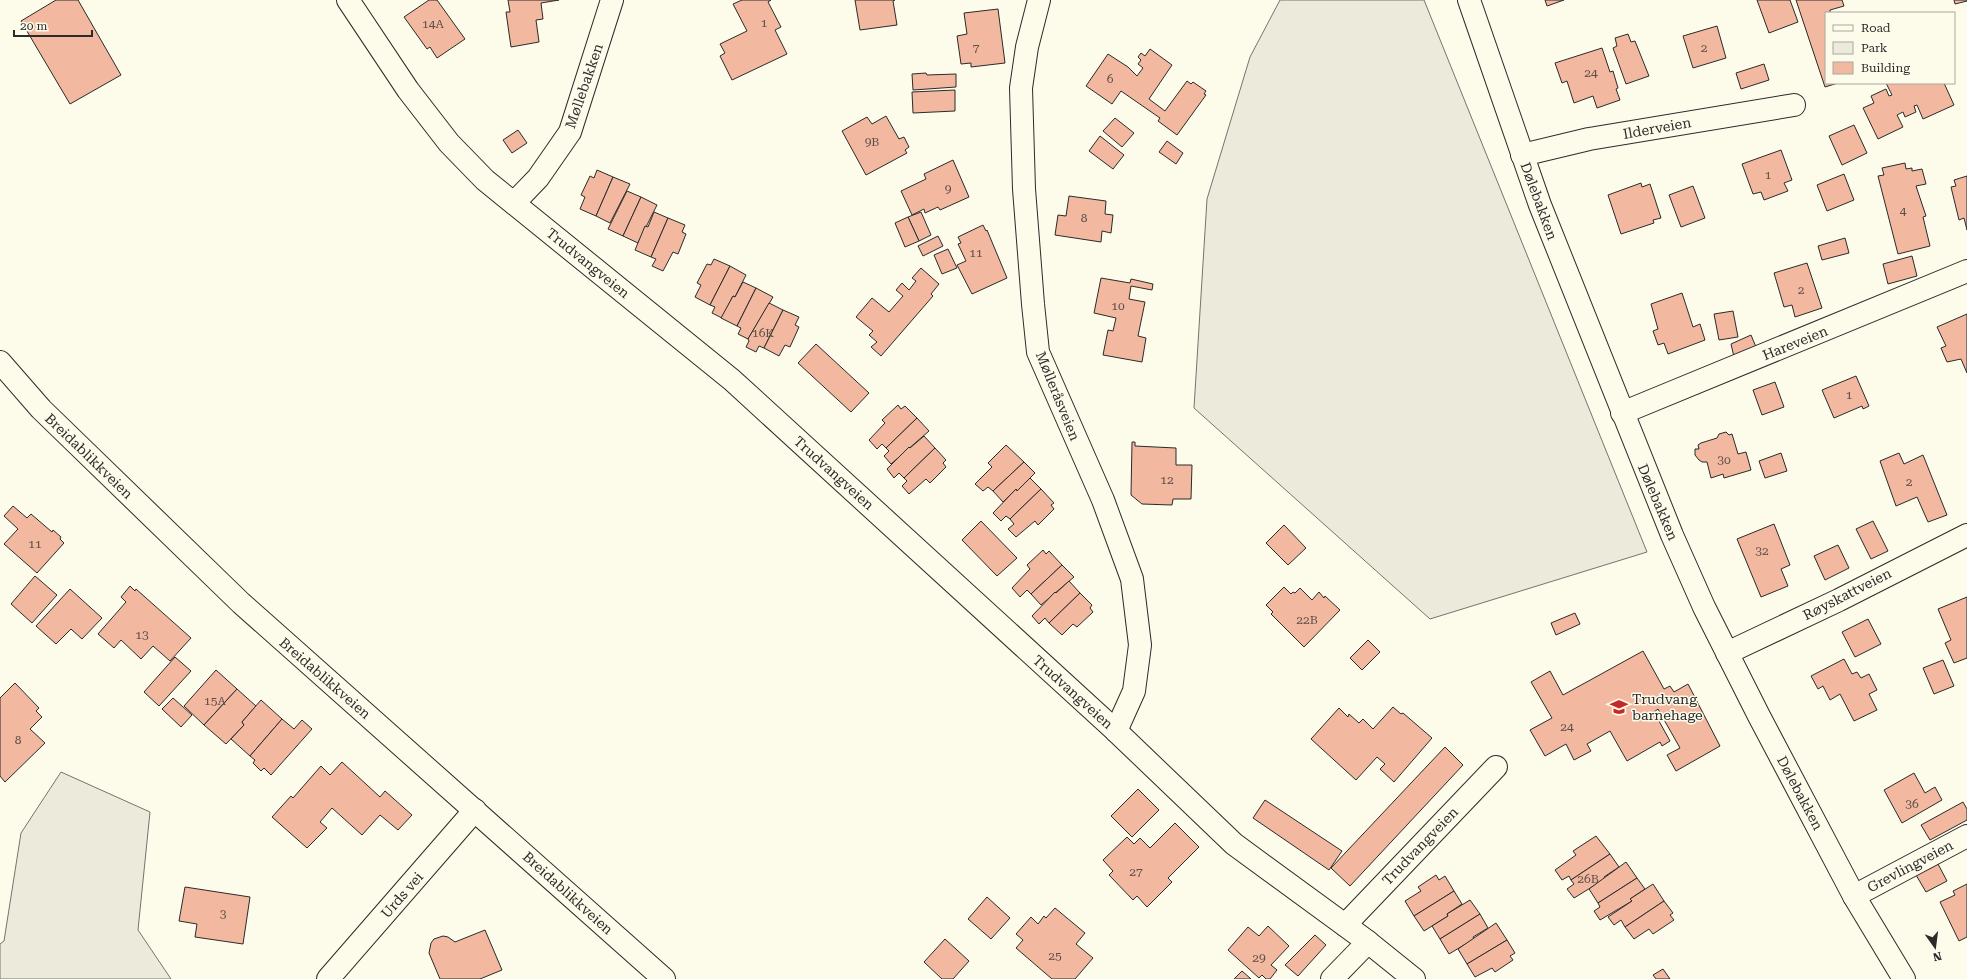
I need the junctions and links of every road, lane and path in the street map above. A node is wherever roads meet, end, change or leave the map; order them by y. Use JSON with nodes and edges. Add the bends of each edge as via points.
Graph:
{"nodes":[{"id":1,"x":348,"y":0,"type":"edge"},
{"id":2,"x":612,"y":0,"type":"edge"},
{"id":3,"x":1039,"y":0,"type":"edge"},
{"id":4,"x":1469,"y":0,"type":"edge"},
{"id":5,"x":1794,"y":105,"type":"dead end"},
{"id":6,"x":1522,"y":155,"type":"junction"},
{"id":7,"x":514,"y":203,"type":"junction"},
{"id":8,"x":1967,"y":272,"type":"edge"},
{"id":9,"x":0,"y":362,"type":"edge"},
{"id":10,"x":1622,"y":413,"type":"junction"},
{"id":11,"x":1967,"y":535,"type":"edge"},
{"id":12,"x":1727,"y":653,"type":"junction"},
{"id":13,"x":1116,"y":731,"type":"junction"},
{"id":14,"x":1496,"y":767,"type":"dead end"},
{"id":15,"x":475,"y":810,"type":"junction"},
{"id":16,"x":1967,"y":836,"type":"edge"},
{"id":17,"x":1854,"y":896,"type":"junction"},
{"id":18,"x":1344,"y":925,"type":"junction"},
{"id":19,"x":1368,"y":942,"type":"junction"},
{"id":20,"x":328,"y":979,"type":"edge"},
{"id":21,"x":664,"y":979,"type":"edge"},
{"id":22,"x":1332,"y":979,"type":"edge"},
{"id":23,"x":1414,"y":979,"type":"edge"},
{"id":24,"x":1904,"y":979,"type":"edge"}],
"edges":[{"from":1,"to":7,"type":"street","name":"Trudvangveien","via":[[408,90],[449,143],[484,180]]},
{"from":2,"to":7,"type":"street","name":"Møllebakken","via":[[570,132],[538,178]]},
{"from":3,"to":13,"type":"street","name":"Mølleråsveien","via":[[1027,47],[1021,88],[1024,189],[1038,352],[1103,500],[1132,579],[1140,645],[1134,691]]},
{"from":4,"to":6,"type":"street","name":"Dølebakken"},
{"from":5,"to":6,"type":"street","name":"Ilderveien","via":[[1589,139]]},
{"from":6,"to":10,"type":"street","name":"Dølebakken"},
{"from":7,"to":13,"type":"street","name":"Trudvangveien","via":[[732,380]]},
{"from":8,"to":10,"type":"street","name":"Hareveien"},
{"from":9,"to":15,"type":"street","name":"Breidablikkveien","via":[[41,409],[240,603]]},
{"from":10,"to":12,"type":"street","name":"Dølebakken","via":[[1672,535]]},
{"from":11,"to":12,"type":"street","name":"Røyskattveien"},
{"from":12,"to":17,"type":"street","name":"Dølebakken"},
{"from":13,"to":18,"type":"street","name":"Trudvangveien","via":[[1234,844]]},
{"from":14,"to":18,"type":"street","name":"Trudvangveien"},
{"from":15,"to":20,"type":"street","name":"Urds vei"},
{"from":15,"to":21,"type":"street","name":"Breidablikkveien"},
{"from":16,"to":17,"type":"street","name":"Grevlingveien"},
{"from":17,"to":24,"type":"street","name":"Dølebakken"},
{"from":18,"to":19,"type":"street","name":"Trudvangveien"},
{"from":19,"to":22,"type":"street"},
{"from":19,"to":23,"type":"street","name":"Trudvangveien"}]}
